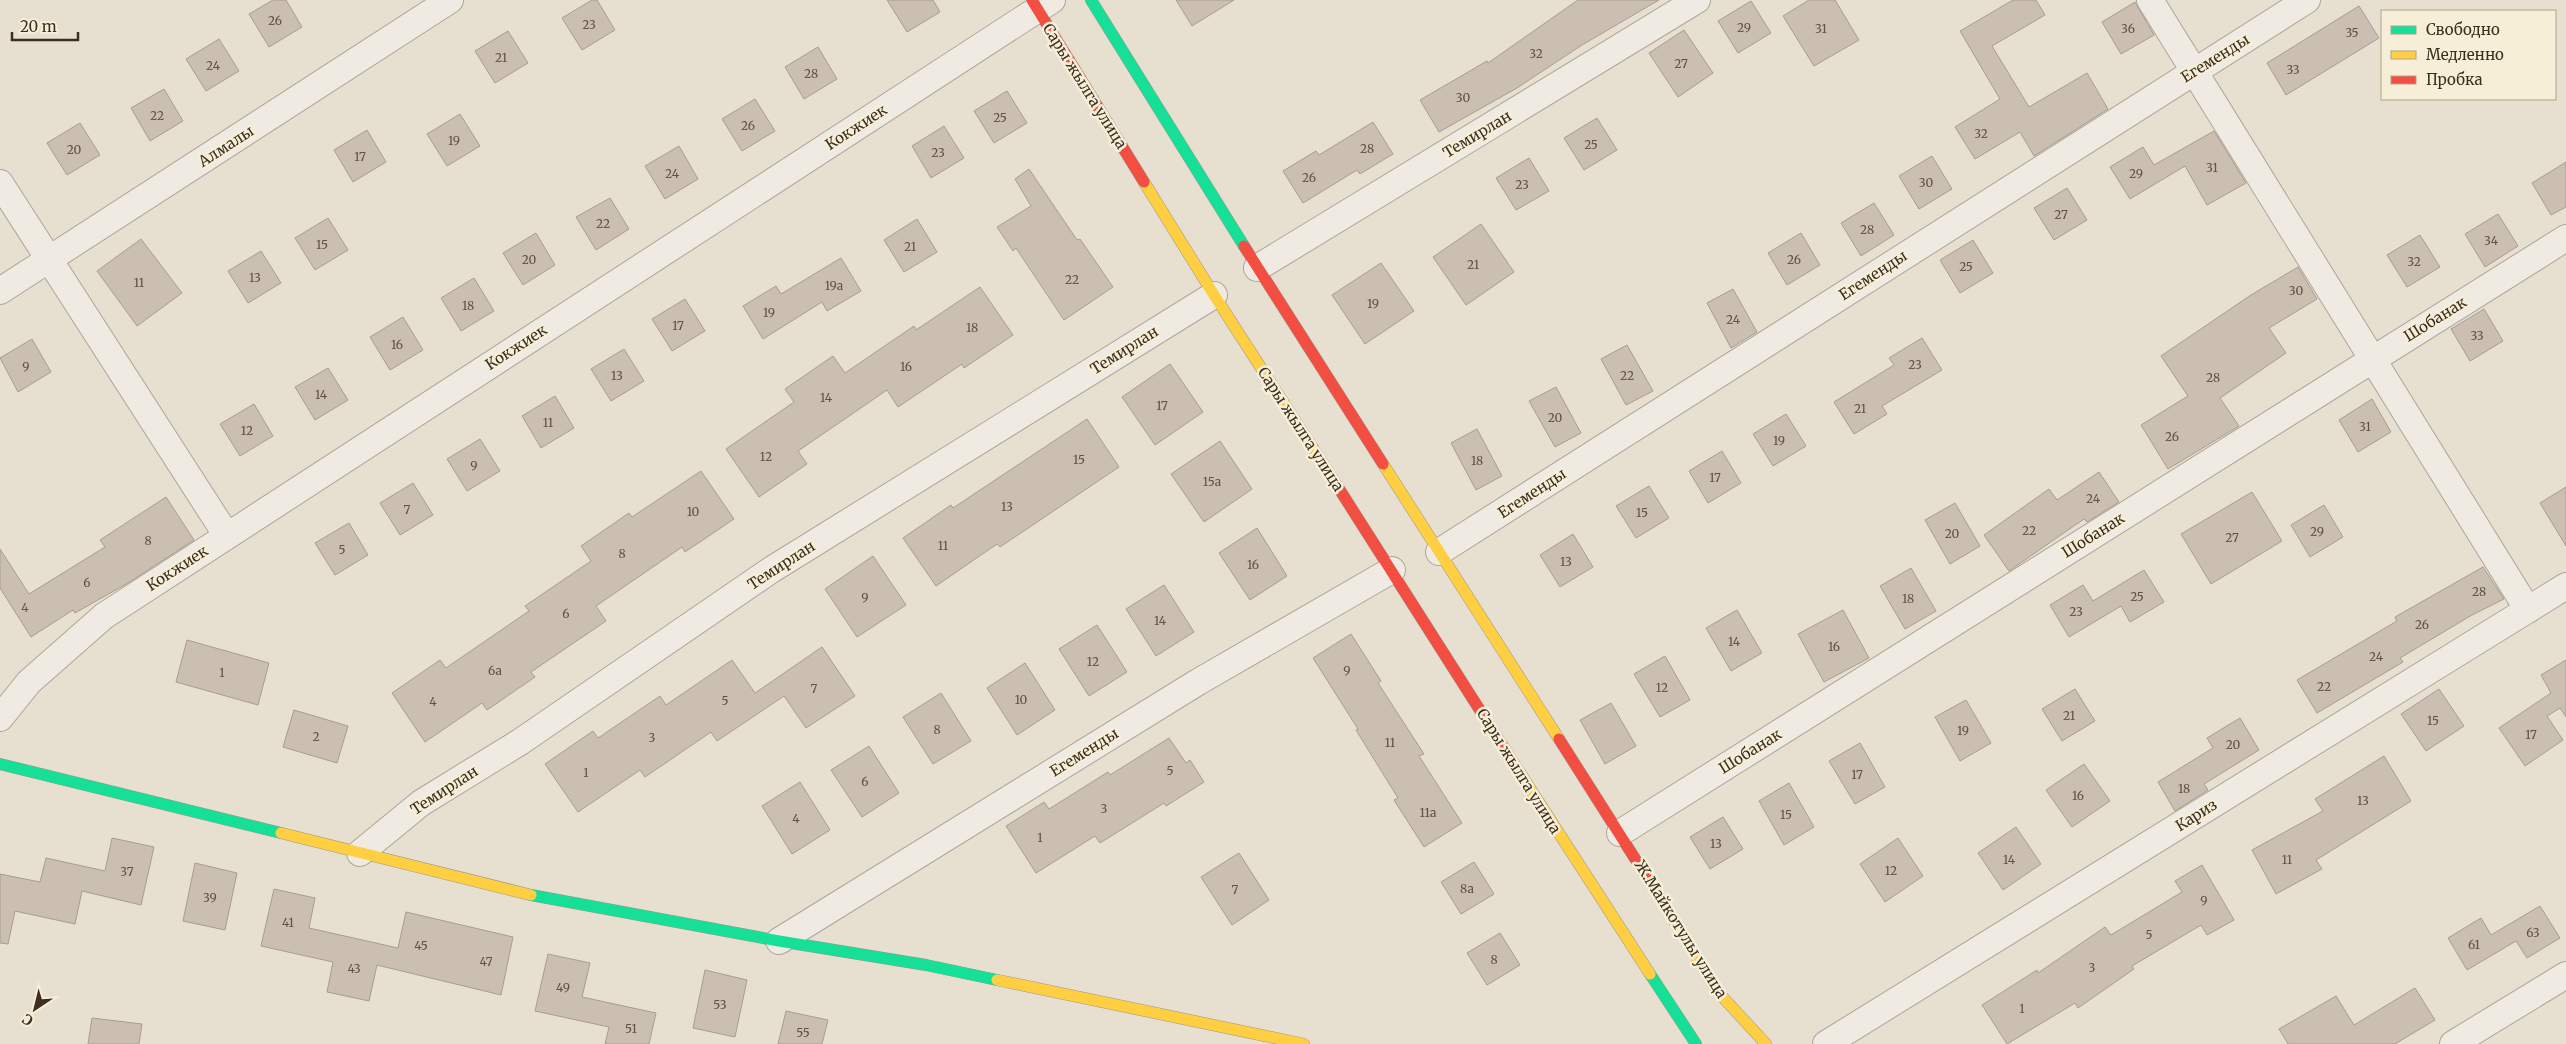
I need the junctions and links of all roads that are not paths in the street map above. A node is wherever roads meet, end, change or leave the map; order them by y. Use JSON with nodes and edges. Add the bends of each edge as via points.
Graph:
{"nodes":[{"id":1,"x":450,"y":0,"type":"edge"},
{"id":2,"x":1091,"y":0,"type":"edge"},
{"id":3,"x":1697,"y":0,"type":"edge"},
{"id":4,"x":2150,"y":0,"type":"edge"},
{"id":5,"x":2307,"y":0,"type":"edge"},
{"id":6,"x":1040,"y":3,"type":"edge"},
{"id":7,"x":2193,"y":72,"type":"junction"},
{"id":8,"x":0,"y":183,"type":"edge"},
{"id":9,"x":2566,"y":238,"type":"edge"},
{"id":10,"x":50,"y":260,"type":"junction"},
{"id":11,"x":1257,"y":268,"type":"junction"},
{"id":12,"x":0,"y":291,"type":"edge"},
{"id":13,"x":1214,"y":295,"type":"junction"},
{"id":14,"x":2372,"y":359,"type":"junction"},
{"id":15,"x":227,"y":536,"type":"junction"},
{"id":16,"x":1439,"y":552,"type":"junction"},
{"id":17,"x":1392,"y":570,"type":"junction"},
{"id":18,"x":2566,"y":586,"type":"edge"},
{"id":19,"x":2528,"y":610,"type":"junction"},
{"id":20,"x":0,"y":718,"type":"edge"},
{"id":21,"x":0,"y":764,"type":"edge"},
{"id":22,"x":1620,"y":833,"type":"junction"},
{"id":23,"x":360,"y":853,"type":"junction"},
{"id":24,"x":779,"y":941,"type":"junction"},
{"id":25,"x":2566,"y":976,"type":"edge"},
{"id":26,"x":1304,"y":1044,"type":"edge"},
{"id":27,"x":1696,"y":1044,"type":"edge"},
{"id":28,"x":1766,"y":1044,"type":"edge"},
{"id":29,"x":1826,"y":1044,"type":"edge"},
{"id":30,"x":2453,"y":1044,"type":"edge"}],
"edges":[{"from":1,"to":10,"type":"street","name":"Алмалы"},
{"from":2,"to":11,"type":"street"},
{"from":3,"to":11,"type":"street","name":"Темирлан"},
{"from":4,"to":7,"type":"street"},
{"from":5,"to":7,"type":"street","name":"Егеменды"},
{"from":6,"to":13,"type":"street","name":"Сары жылга улица"},
{"from":6,"to":15,"type":"street","name":"Кокжиек"},
{"from":7,"to":14,"type":"street"},
{"from":7,"to":16,"type":"street","name":"Егеменды"},
{"from":8,"to":10,"type":"street"},
{"from":9,"to":14,"type":"street","name":"Шобанак"},
{"from":10,"to":12,"type":"street","name":"Алмалы"},
{"from":10,"to":15,"type":"street"},
{"from":11,"to":16,"type":"street"},
{"from":13,"to":17,"type":"street","name":"Сары жылга улица"},
{"from":13,"to":23,"type":"street","name":"Темирлан","via":[[771,570],[520,742],[421,803]]},
{"from":14,"to":19,"type":"street"},
{"from":14,"to":22,"type":"street","name":"Шобанак"},
{"from":15,"to":20,"type":"street","name":"Кокжиек","via":[[104,616],[29,682]]},
{"from":16,"to":22,"type":"street"},
{"from":17,"to":24,"type":"street","name":"Егеменды","via":[[1198,682]]},
{"from":17,"to":27,"type":"street","name":"Сары жылга улица","via":[[1573,857]]},
{"from":18,"to":19,"type":"street","name":"Кариз"},
{"from":19,"to":29,"type":"street","name":"Кариз"},
{"from":21,"to":23,"type":"street"},
{"from":22,"to":28,"type":"street","name":"Ж.Майкотулы улица","via":[[1718,992]]},
{"from":23,"to":24,"type":"street","via":[[528,894]]},
{"from":24,"to":26,"type":"street","via":[[926,965]]},
{"from":25,"to":30,"type":"street"}]}
